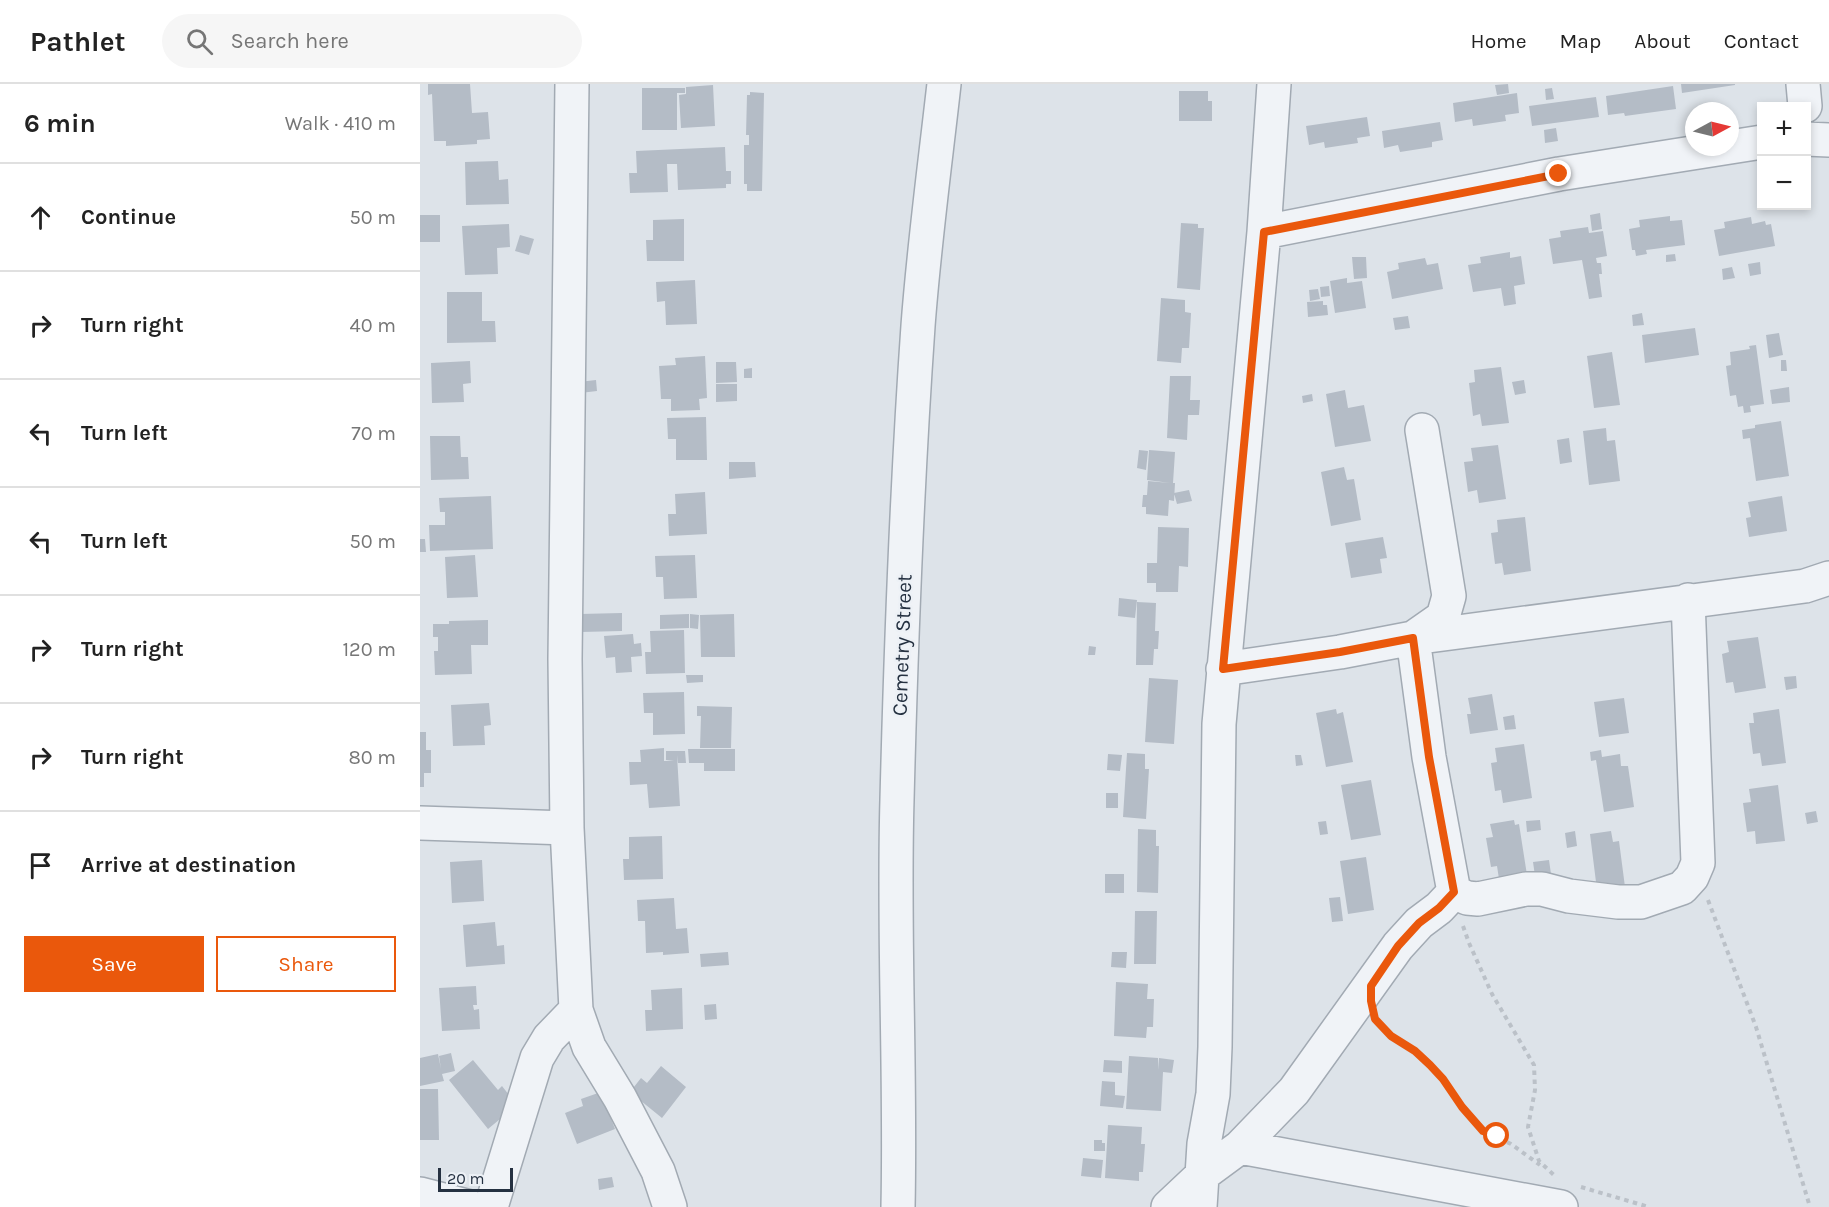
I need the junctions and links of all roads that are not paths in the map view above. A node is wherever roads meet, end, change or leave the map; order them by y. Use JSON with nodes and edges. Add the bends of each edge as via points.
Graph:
{"nodes":[{"id":1,"x":572,"y":84,"type":"edge"},
{"id":2,"x":944,"y":84,"type":"edge"},
{"id":3,"x":1274,"y":84,"type":"edge"},
{"id":4,"x":1803,"y":84,"type":"edge"},
{"id":5,"x":1805,"y":102,"type":"edge"},
{"id":6,"x":1811,"y":139,"type":"edge"},
{"id":7,"x":1829,"y":140,"type":"edge"},
{"id":8,"x":1757,"y":143,"type":"edge"},
{"id":9,"x":1264,"y":232,"type":"junction"},
{"id":10,"x":1422,"y":430,"type":"dead end"},
{"id":11,"x":1829,"y":578,"type":"edge"},
{"id":12,"x":1688,"y":600,"type":"junction"},
{"id":13,"x":1413,"y":638,"type":"junction"},
{"id":14,"x":1223,"y":669,"type":"junction"},
{"id":15,"x":420,"y":823,"type":"edge"},
{"id":16,"x":567,"y":828,"type":"junction"},
{"id":17,"x":1454,"y":892,"type":"junction"},
{"id":18,"x":576,"y":1010,"type":"junction"},
{"id":19,"x":1240,"y":1147,"type":"junction"},
{"id":20,"x":1201,"y":1191,"type":"edge"},
{"id":21,"x":1566,"y":1192,"type":"edge"},
{"id":22,"x":420,"y":1194,"type":"edge"},
{"id":23,"x":470,"y":1207,"type":"edge"},
{"id":24,"x":491,"y":1207,"type":"edge"},
{"id":25,"x":670,"y":1207,"type":"edge"},
{"id":26,"x":898,"y":1207,"type":"edge"},
{"id":27,"x":1168,"y":1207,"type":"edge"}],
"edges":[{"from":1,"to":16,"type":"street","via":[[565,658]]},
{"from":2,"to":26,"type":"street","name":"Cemetry Street","via":[[919,322],[909,479],[895,900]]},
{"from":3,"to":9,"type":"street"},
{"from":4,"to":5,"type":"street"},
{"from":6,"to":7,"type":"street"},
{"from":8,"to":9,"type":"street","via":[[1559,174]]},
{"from":9,"to":14,"type":"street"},
{"from":10,"to":13,"type":"street","via":[[1449,596],[1443,617]]},
{"from":11,"to":12,"type":"street","via":[[1805,586]]},
{"from":12,"to":13,"type":"street"},
{"from":12,"to":17,"type":"street","via":[[1698,863],[1692,877],[1682,888],[1641,902],[1578,897],[1542,889],[1478,899]]},
{"from":13,"to":14,"type":"street"},
{"from":13,"to":17,"type":"street","via":[[1429,757]]},
{"from":14,"to":20,"type":"street","via":[[1217,775],[1215,1047]]},
{"from":15,"to":16,"type":"street"},
{"from":16,"to":18,"type":"street"},
{"from":17,"to":19,"type":"street","via":[[1398,946],[1294,1091]]},
{"from":18,"to":24,"type":"street","via":[[549,1038],[537,1058]]},
{"from":18,"to":25,"type":"street","via":[[589,1047],[658,1171]]},
{"from":19,"to":20,"type":"street"},
{"from":19,"to":21,"type":"street"},
{"from":20,"to":27,"type":"street"},
{"from":22,"to":23,"type":"street"}]}
